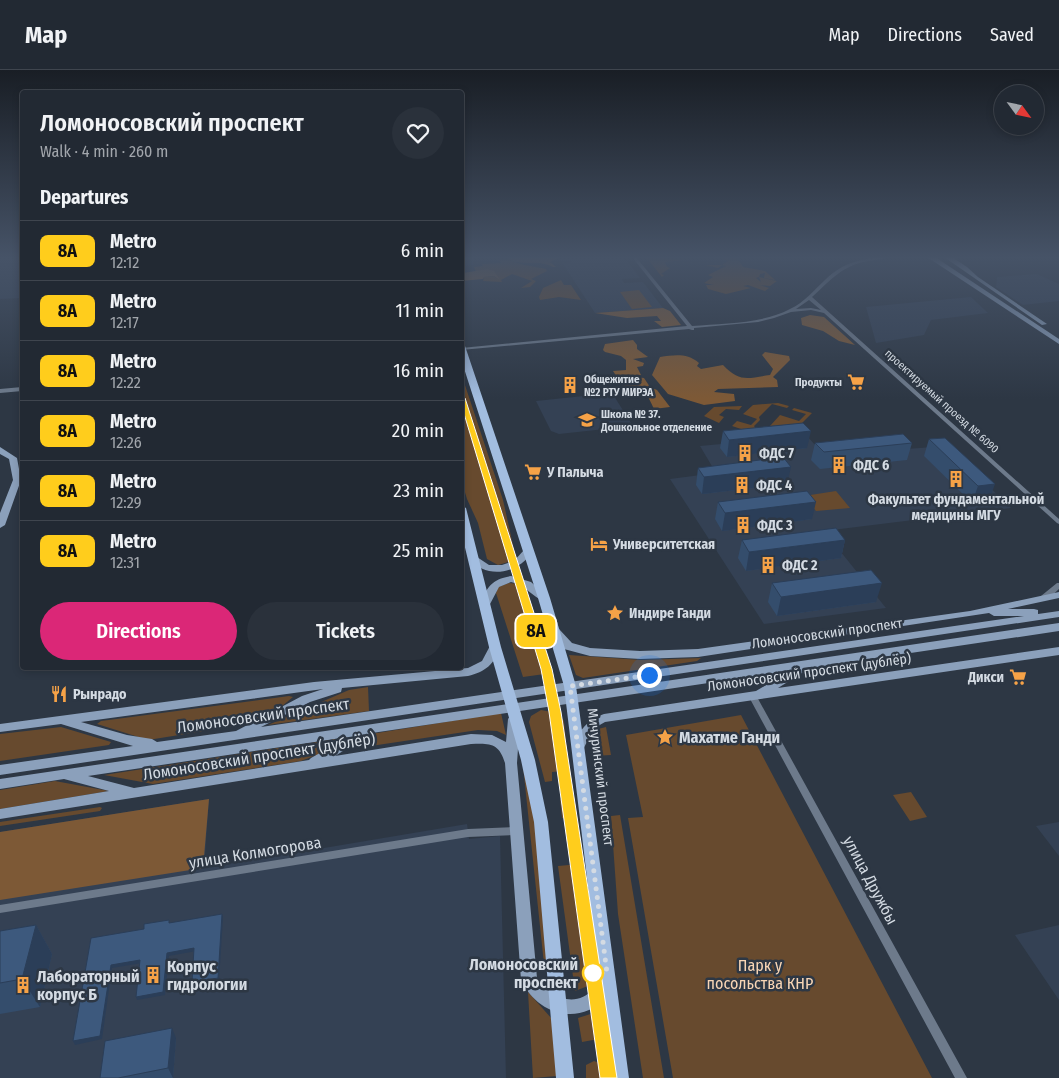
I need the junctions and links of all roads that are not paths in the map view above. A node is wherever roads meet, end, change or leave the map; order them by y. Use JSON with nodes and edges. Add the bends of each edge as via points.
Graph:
{"nodes":[{"id":1,"x":672,"y":304,"type":"edge"},
{"id":2,"x":801,"y":304,"type":"edge"},
{"id":3,"x":817,"y":304,"type":"edge"},
{"id":4,"x":1001,"y":304,"type":"edge"},
{"id":5,"x":1014,"y":304,"type":"edge"},
{"id":6,"x":788,"y":312,"type":"junction"},
{"id":7,"x":827,"y":313,"type":"junction"},
{"id":8,"x":692,"y":328,"type":"junction"},
{"id":9,"x":1042,"y":331,"type":"junction"},
{"id":10,"x":1056,"y":332,"type":"edge"},
{"id":11,"x":1059,"y":342,"type":"edge"},
{"id":12,"x":464,"y":348,"type":"edge"},
{"id":13,"x":464,"y":354,"type":"edge"},
{"id":14,"x":20,"y":389,"type":"edge"},
{"id":15,"x":0,"y":391,"type":"edge"},
{"id":16,"x":0,"y":450,"type":"edge"},
{"id":17,"x":464,"y":520,"type":"edge"},
{"id":18,"x":1059,"y":522,"type":"edge"},
{"id":19,"x":0,"y":524,"type":"edge"},
{"id":20,"x":527,"y":552,"type":"junction"},
{"id":21,"x":474,"y":558,"type":"junction"},
{"id":22,"x":1059,"y":585,"type":"edge"},
{"id":23,"x":1059,"y":596,"type":"edge"},
{"id":24,"x":544,"y":598,"type":"junction"},
{"id":25,"x":1044,"y":598,"type":"junction"},
{"id":26,"x":485,"y":604,"type":"junction"},
{"id":27,"x":1059,"y":613,"type":"edge"},
{"id":28,"x":970,"y":614,"type":"junction"},
{"id":29,"x":1059,"y":627,"type":"edge"},
{"id":30,"x":555,"y":632,"type":"junction"},
{"id":31,"x":495,"y":647,"type":"junction"},
{"id":32,"x":741,"y":648,"type":"junction"},
{"id":33,"x":1059,"y":651,"type":"edge"},
{"id":34,"x":810,"y":664,"type":"junction"},
{"id":35,"x":665,"y":673,"type":"junction"},
{"id":36,"x":360,"y":683,"type":"junction"},
{"id":37,"x":571,"y":692,"type":"junction"},
{"id":38,"x":754,"y":697,"type":"junction"},
{"id":39,"x":510,"y":702,"type":"junction"},
{"id":40,"x":60,"y":720,"type":"junction"},
{"id":41,"x":377,"y":727,"type":"junction"},
{"id":42,"x":0,"y":728,"type":"edge"},
{"id":43,"x":234,"y":736,"type":"junction"},
{"id":44,"x":163,"y":746,"type":"junction"},
{"id":45,"x":579,"y":747,"type":"junction"},
{"id":46,"x":511,"y":763,"type":"junction"},
{"id":47,"x":310,"y":764,"type":"junction"},
{"id":48,"x":0,"y":770,"type":"edge"},
{"id":49,"x":63,"y":775,"type":"junction"},
{"id":50,"x":0,"y":784,"type":"edge"},
{"id":51,"x":139,"y":794,"type":"junction"},
{"id":52,"x":0,"y":814,"type":"edge"},
{"id":53,"x":516,"y":831,"type":"junction"},
{"id":54,"x":0,"y":910,"type":"edge"},
{"id":55,"x":607,"y":973,"type":"junction"},
{"id":56,"x":559,"y":1007,"type":"junction"},
{"id":57,"x":565,"y":1078,"type":"edge"},
{"id":58,"x":620,"y":1078,"type":"edge"},
{"id":59,"x":961,"y":1078,"type":"edge"}],
"edges":[{"from":1,"to":8,"type":"street"},
{"from":2,"to":6,"type":"street"},
{"from":3,"to":7,"type":"street","name":"проектируемый проезд № 6090"},
{"from":4,"to":9,"type":"main road"},
{"from":5,"to":10,"type":"main road"},
{"from":6,"to":7,"type":"street","via":[[811,309]]},
{"from":6,"to":8,"type":"street","via":[[758,321]]},
{"from":7,"to":18,"type":"street","name":"проектируемый проезд № 6090"},
{"from":8,"to":12,"type":"street"},
{"from":9,"to":10,"type":"main road"},
{"from":9,"to":11,"type":"main road"},
{"from":13,"to":20,"type":"main road","name":"Мичуринский проспект"},
{"from":14,"to":15,"type":"street"},
{"from":16,"to":19,"type":"main road","via":[[13,458],[17,480]]},
{"from":17,"to":21,"type":"main road"},
{"from":20,"to":21,"type":"main road","via":[[519,563],[502,568],[484,566]]},
{"from":20,"to":24,"type":"main road","name":"Мичуринский проспект"},
{"from":21,"to":26,"type":"main road"},
{"from":22,"to":25,"type":"street"},
{"from":23,"to":25,"type":"main road"},
{"from":24,"to":26,"type":"main road","via":[[524,582],[506,579],[494,585]]},
{"from":24,"to":30,"type":"main road","name":"Мичуринский проспект"},
{"from":25,"to":28,"type":"main road"},
{"from":26,"to":31,"type":"main road"},
{"from":27,"to":28,"type":"main road"},
{"from":27,"to":35,"type":"main road","name":"Ломоносовский проспект"},
{"from":28,"to":32,"type":"main road"},
{"from":29,"to":34,"type":"main road","name":"Ломоносовский проспект"},
{"from":30,"to":32,"type":"main road","via":[[568,646],[600,653],[668,655]]},
{"from":30,"to":37,"type":"main road","name":"Мичуринский проспект"},
{"from":31,"to":36,"type":"main road","via":[[493,656],[476,670]]},
{"from":31,"to":39,"type":"main road"},
{"from":32,"to":35,"type":"main road"},
{"from":33,"to":38,"type":"main road","name":"Ломоносовский проспект (дублёр)"},
{"from":34,"to":37,"type":"main road","name":"Ломоносовский проспект"},
{"from":34,"to":38,"type":"main road"},
{"from":35,"to":37,"type":"main road","name":"Ломоносовский проспект"},
{"from":36,"to":40,"type":"main road","via":[[314,686]]},
{"from":36,"to":43,"type":"main road","via":[[306,699]]},
{"from":37,"to":39,"type":"main road"},
{"from":37,"to":39,"type":"main road","name":"Ломоносовский проспект","via":[[530,692]]},
{"from":37,"to":45,"type":"main road","name":"Мичуринский проспект"},
{"from":38,"to":45,"type":"main road","name":"Ломоносовский проспект (дублёр)","via":[[604,718],[587,729]]},
{"from":38,"to":59,"type":"street","name":"улица Дружбы"},
{"from":39,"to":41,"type":"main road","name":"Ломоносовский проспект"},
{"from":39,"to":43,"type":"main road","name":"Ломоносовский проспект"},
{"from":39,"to":46,"type":"main road"},
{"from":39,"to":56,"type":"main road","via":[[542,822]]},
{"from":40,"to":42,"type":"main road"},
{"from":40,"to":44,"type":"main road","via":[[128,740]]},
{"from":41,"to":47,"type":"main road"},
{"from":41,"to":49,"type":"main road","name":"Ломоносовский проспект"},
{"from":43,"to":44,"type":"main road","name":"Ломоносовский проспект"},
{"from":44,"to":48,"type":"main road","name":"Ломоносовский проспект"},
{"from":45,"to":55,"type":"main road","name":"Мичуринский проспект"},
{"from":46,"to":47,"type":"main road","name":"Ломоносовский проспект (дублёр)","via":[[504,745],[483,738]]},
{"from":46,"to":53,"type":"main road"},
{"from":47,"to":51,"type":"main road","name":"Ломоносовский проспект (дублёр)"},
{"from":49,"to":50,"type":"main road","name":"Ломоносовский проспект"},
{"from":49,"to":51,"type":"main road"},
{"from":51,"to":52,"type":"main road","name":"Ломоносовский проспект (дублёр)"},
{"from":53,"to":54,"type":"street","name":"улица Колмогорова","via":[[468,833]]},
{"from":53,"to":56,"type":"main road","via":[[529,980],[538,996]]},
{"from":55,"to":56,"type":"main road","via":[[602,991],[589,1003],[572,1008]]},
{"from":55,"to":58,"type":"main road","name":"Мичуринский проспект"},
{"from":56,"to":57,"type":"main road"}]}
